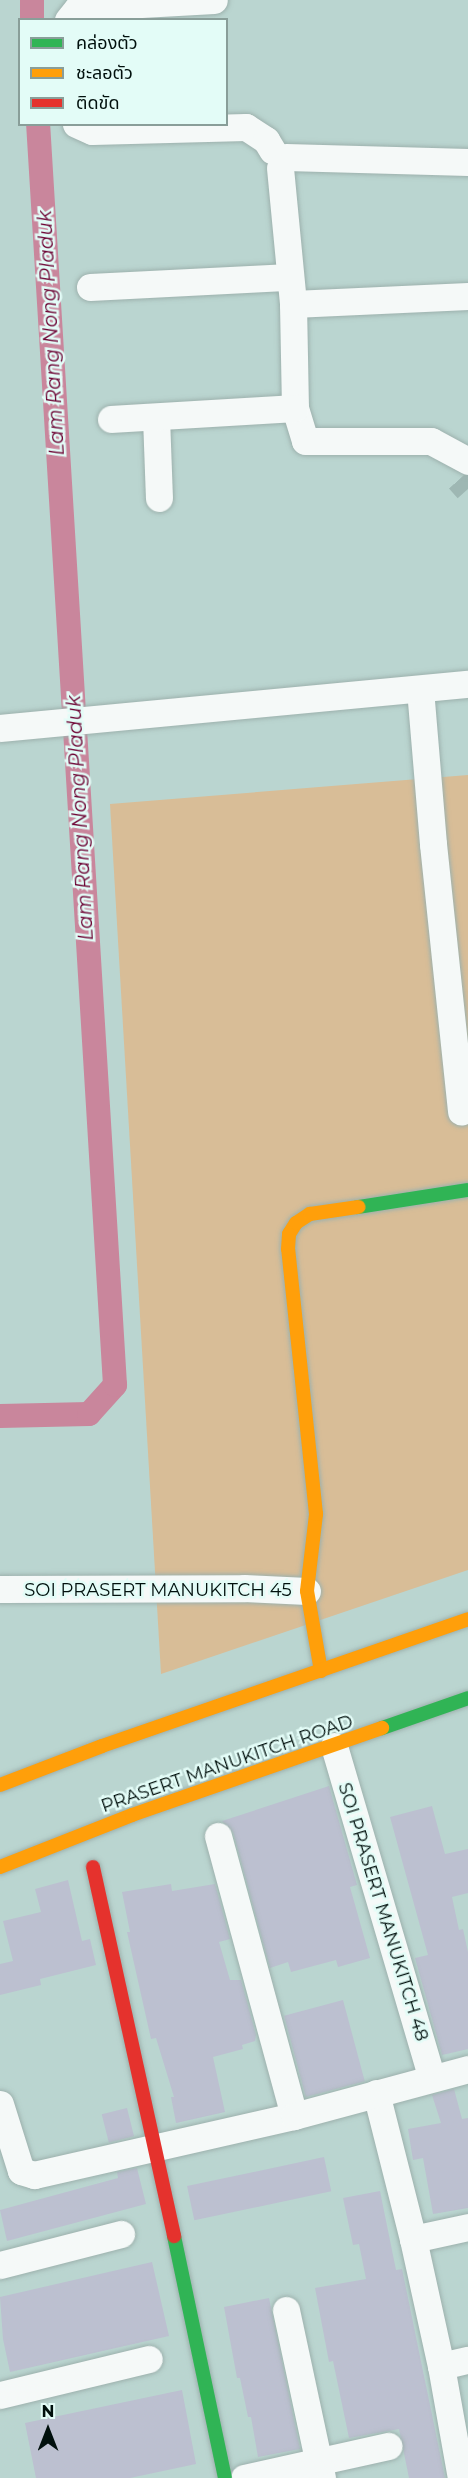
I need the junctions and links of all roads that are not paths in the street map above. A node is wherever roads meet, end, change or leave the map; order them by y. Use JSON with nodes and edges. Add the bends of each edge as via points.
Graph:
{"nodes":[{"id":1,"x":214,"y":0,"type":"edge"},
{"id":2,"x":70,"y":18,"type":"edge"},
{"id":3,"x":81,"y":126,"type":"edge"},
{"id":4,"x":279,"y":158,"type":"junction"},
{"id":5,"x":468,"y":162,"type":"edge"},
{"id":6,"x":90,"y":287,"type":"dead end"},
{"id":7,"x":292,"y":291,"type":"junction"},
{"id":8,"x":468,"y":296,"type":"edge"},
{"id":9,"x":295,"y":408,"type":"junction"},
{"id":10,"x":156,"y":417,"type":"junction"},
{"id":11,"x":111,"y":419,"type":"dead end"},
{"id":12,"x":460,"y":464,"type":"tunnel mouth"},
{"id":13,"x":159,"y":498,"type":"dead end"},
{"id":14,"x":468,"y":684,"type":"edge"},
{"id":15,"x":420,"y":689,"type":"junction"},
{"id":16,"x":0,"y":728,"type":"edge"},
{"id":17,"x":461,"y":1112,"type":"dead end"},
{"id":18,"x":468,"y":1190,"type":"edge"},
{"id":19,"x":0,"y":1589,"type":"edge"},
{"id":20,"x":307,"y":1591,"type":"junction"},
{"id":21,"x":468,"y":1618,"type":"edge"},
{"id":22,"x":321,"y":1671,"type":"junction"},
{"id":23,"x":468,"y":1698,"type":"edge"},
{"id":24,"x":334,"y":1746,"type":"junction"},
{"id":25,"x":0,"y":1785,"type":"edge"},
{"id":26,"x":218,"y":1836,"type":"dead end"},
{"id":27,"x":0,"y":1867,"type":"edge"},
{"id":28,"x":93,"y":1867,"type":"dead end"},
{"id":29,"x":468,"y":2069,"type":"edge"},
{"id":30,"x":432,"y":2078,"type":"junction"},
{"id":31,"x":375,"y":2093,"type":"junction"},
{"id":32,"x":0,"y":2104,"type":"edge"},
{"id":33,"x":294,"y":2116,"type":"junction"},
{"id":34,"x":156,"y":2147,"type":"junction"},
{"id":35,"x":468,"y":2227,"type":"edge"},
{"id":36,"x":121,"y":2234,"type":"dead end"},
{"id":37,"x":413,"y":2239,"type":"junction"},
{"id":38,"x":0,"y":2265,"type":"edge"},
{"id":39,"x":286,"y":2310,"type":"dead end"},
{"id":40,"x":149,"y":2359,"type":"dead end"},
{"id":41,"x":468,"y":2360,"type":"edge"},
{"id":42,"x":441,"y":2366,"type":"junction"},
{"id":43,"x":0,"y":2395,"type":"edge"},
{"id":44,"x":388,"y":2446,"type":"dead end"},
{"id":45,"x":320,"y":2470,"type":"edge"},
{"id":46,"x":225,"y":2478,"type":"edge"},
{"id":47,"x":244,"y":2478,"type":"edge"},
{"id":48,"x":461,"y":2478,"type":"edge"}],
"edges":[{"from":1,"to":2,"type":"street","via":[[87,7],[77,9]]},
{"from":3,"to":4,"type":"street","via":[[92,131],[246,128],[267,140]]},
{"from":4,"to":5,"type":"street"},
{"from":4,"to":7,"type":"street"},
{"from":6,"to":7,"type":"street"},
{"from":7,"to":8,"type":"street"},
{"from":7,"to":9,"type":"street"},
{"from":9,"to":10,"type":"street"},
{"from":9,"to":12,"type":"street","via":[[305,441],[431,441]]},
{"from":10,"to":11,"type":"street"},
{"from":10,"to":13,"type":"street"},
{"from":14,"to":15,"type":"street"},
{"from":15,"to":16,"type":"street"},
{"from":15,"to":17,"type":"street"},
{"from":18,"to":20,"type":"street","via":[[309,1214],[289,1234],[316,1514]]},
{"from":19,"to":20,"type":"street","name":"SOI PRASERT MANUKITCH 45"},
{"from":20,"to":22,"type":"street","name":"SOI PRASERT MANUKITCH 45"},
{"from":21,"to":22,"type":"street"},
{"from":22,"to":25,"type":"street"},
{"from":23,"to":24,"type":"street","name":"PRASERT MANUKITCH ROAD"},
{"from":24,"to":27,"type":"street","name":"PRASERT MANUKITCH ROAD","via":[[132,1815]]},
{"from":24,"to":30,"type":"street","name":"SOI PRASERT MANUKITCH 48"},
{"from":26,"to":33,"type":"street"},
{"from":28,"to":34,"type":"street"},
{"from":29,"to":30,"type":"street"},
{"from":30,"to":31,"type":"street"},
{"from":31,"to":33,"type":"street"},
{"from":31,"to":37,"type":"street"},
{"from":32,"to":34,"type":"street","via":[[17,2163],[26,2174],[47,2174]]},
{"from":33,"to":34,"type":"street"},
{"from":34,"to":46,"type":"street"},
{"from":35,"to":37,"type":"street"},
{"from":36,"to":38,"type":"street"},
{"from":37,"to":42,"type":"street"},
{"from":39,"to":45,"type":"street"},
{"from":40,"to":43,"type":"street"},
{"from":41,"to":42,"type":"street"},
{"from":42,"to":48,"type":"street"},
{"from":44,"to":45,"type":"street"},
{"from":45,"to":47,"type":"street"}]}
